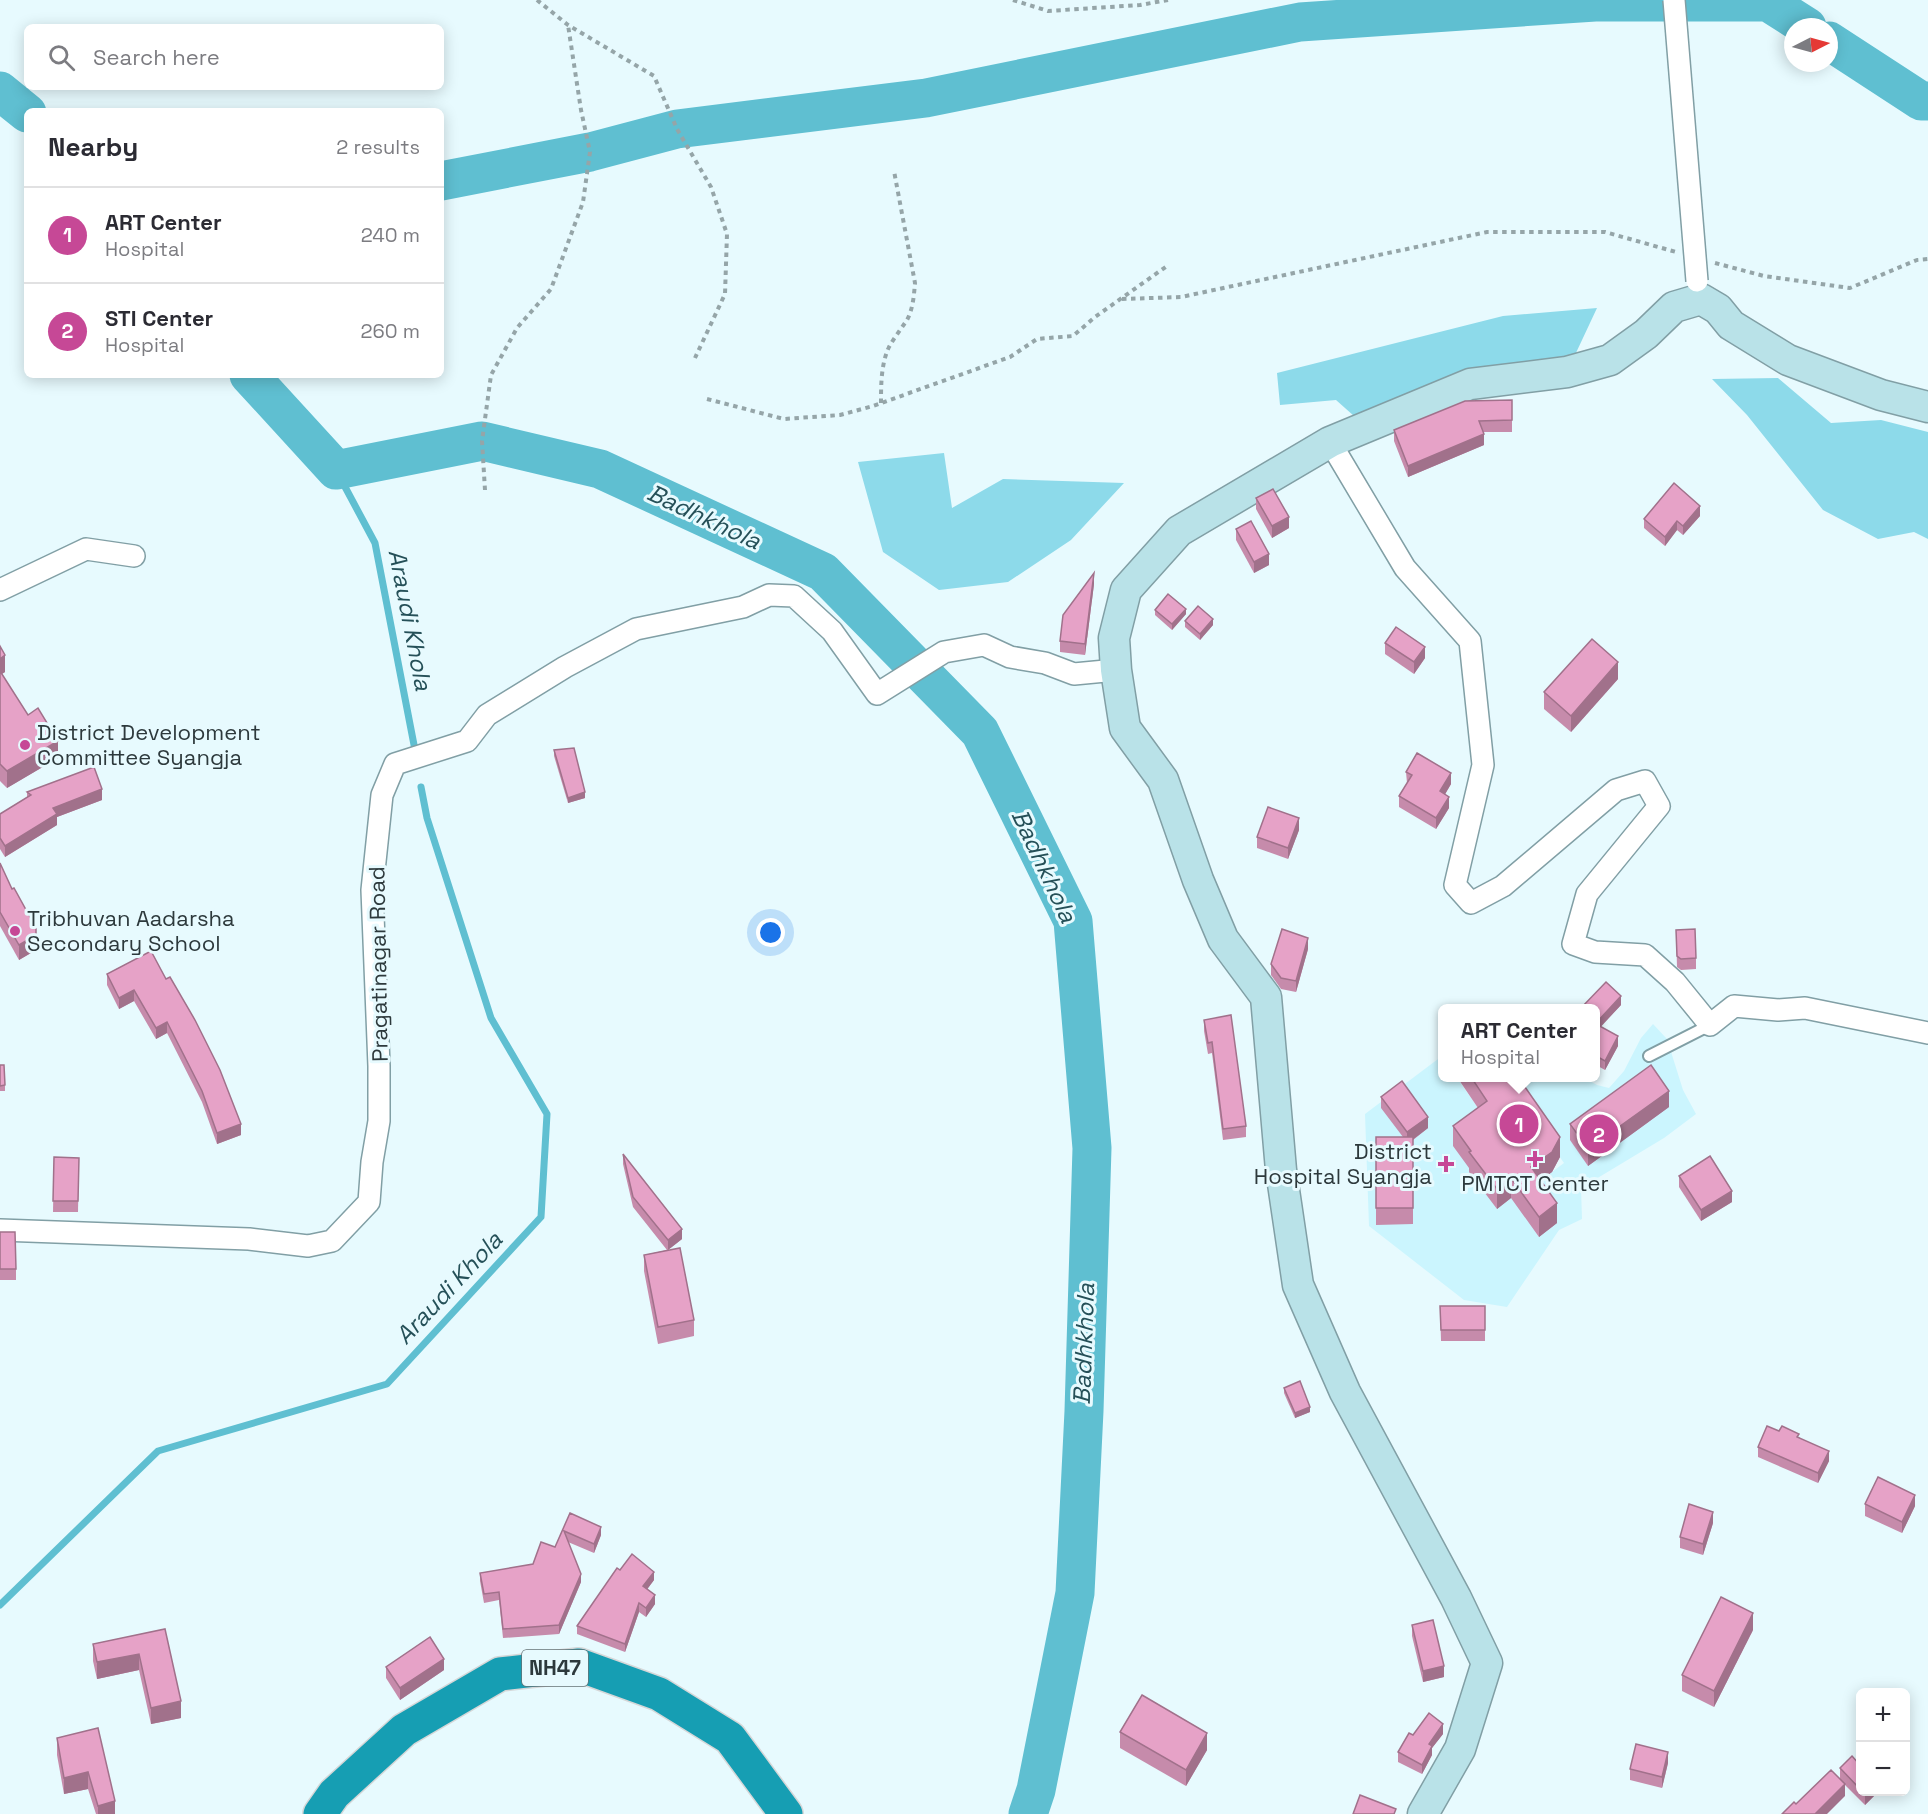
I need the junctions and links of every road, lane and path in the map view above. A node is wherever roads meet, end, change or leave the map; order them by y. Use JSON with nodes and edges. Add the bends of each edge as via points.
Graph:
{"nodes":[{"id":1,"x":537,"y":0,"type":"edge"},
{"id":2,"x":1013,"y":0,"type":"edge"},
{"id":3,"x":1168,"y":0,"type":"edge"},
{"id":4,"x":1674,"y":0,"type":"edge"},
{"id":5,"x":568,"y":25,"type":"junction"},
{"id":6,"x":894,"y":171,"type":"dead end"},
{"id":7,"x":1685,"y":254,"type":"dead end"},
{"id":8,"x":1928,"y":259,"type":"edge"},
{"id":9,"x":1707,"y":261,"type":"dead end"},
{"id":10,"x":1167,"y":266,"type":"dead end"},
{"id":11,"x":1699,"y":290,"type":"junction"},
{"id":12,"x":1122,"y":299,"type":"junction"},
{"id":13,"x":694,"y":358,"type":"dead end"},
{"id":14,"x":707,"y":399,"type":"dead end"},
{"id":15,"x":881,"y":403,"type":"junction"},
{"id":16,"x":1928,"y":407,"type":"edge"},
{"id":17,"x":1330,"y":442,"type":"junction"},
{"id":18,"x":485,"y":490,"type":"dead end"},
{"id":19,"x":134,"y":556,"type":"dead end"},
{"id":20,"x":0,"y":590,"type":"edge"},
{"id":21,"x":1116,"y":670,"type":"junction"},
{"id":22,"x":1710,"y":1025,"type":"junction"},
{"id":23,"x":1928,"y":1033,"type":"edge"},
{"id":24,"x":1649,"y":1056,"type":"dead end"},
{"id":25,"x":0,"y":1230,"type":"edge"},
{"id":26,"x":320,"y":1814,"type":"edge"},
{"id":27,"x":786,"y":1814,"type":"edge"},
{"id":28,"x":1424,"y":1814,"type":"edge"}],
"edges":[{"from":1,"to":5,"type":"path"},
{"from":2,"to":3,"type":"path","via":[[1048,11]]},
{"from":4,"to":11,"type":"street","bridge":true},
{"from":5,"to":13,"type":"path","via":[[654,76],[677,129],[711,187],[727,234],[725,294]]},
{"from":5,"to":18,"type":"path","via":[[590,152],[583,202],[551,288],[517,328],[491,375],[482,441]]},
{"from":6,"to":15,"type":"path","via":[[914,290],[908,318],[884,364]]},
{"from":7,"to":12,"type":"path","via":[[1605,232],[1487,232],[1181,297]]},
{"from":8,"to":9,"type":"path","via":[[1850,288],[1764,276]]},
{"from":10,"to":12,"type":"path"},
{"from":11,"to":16,"type":"main road","via":[[1731,325],[1788,360],[1881,395]]},
{"from":11,"to":17,"type":"main road","via":[[1610,360],[1567,372],[1470,384]]},
{"from":12,"to":15,"type":"path","via":[[1073,336],[1037,339],[1010,357]]},
{"from":14,"to":15,"type":"path","via":[[784,420],[840,414]]},
{"from":17,"to":21,"type":"main road","via":[[1179,531],[1126,590],[1114,638]]},
{"from":17,"to":22,"type":"street","via":[[1405,568],[1470,641],[1483,765],[1455,885],[1472,903],[1503,886],[1616,790],[1645,781],[1659,806],[1587,894],[1574,944],[1595,952],[1645,955],[1675,982]]},
{"from":19,"to":20,"type":"street","via":[[86,549]]},
{"from":21,"to":25,"type":"street","name":"Pragatinagar Road","via":[[1074,674],[1045,663],[1010,657],[984,645],[944,652],[877,694],[832,632],[794,596],[769,595],[743,607],[636,629],[487,715],[467,741],[395,764],[382,795],[372,890],[379,1121],[369,1202],[332,1241],[308,1246],[249,1239]]},
{"from":21,"to":28,"type":"main road","via":[[1125,728],[1163,780],[1223,939],[1266,997],[1281,1170],[1298,1285],[1345,1392],[1487,1663],[1460,1749]]},
{"from":22,"to":23,"type":"street","via":[[1734,1006],[1805,1008]]},
{"from":22,"to":24,"type":"lane"},
{"from":26,"to":27,"type":"highway","number":"NH47","via":[[334,1794],[404,1730],[500,1674],[579,1665],[659,1694],[730,1738]]}]}
